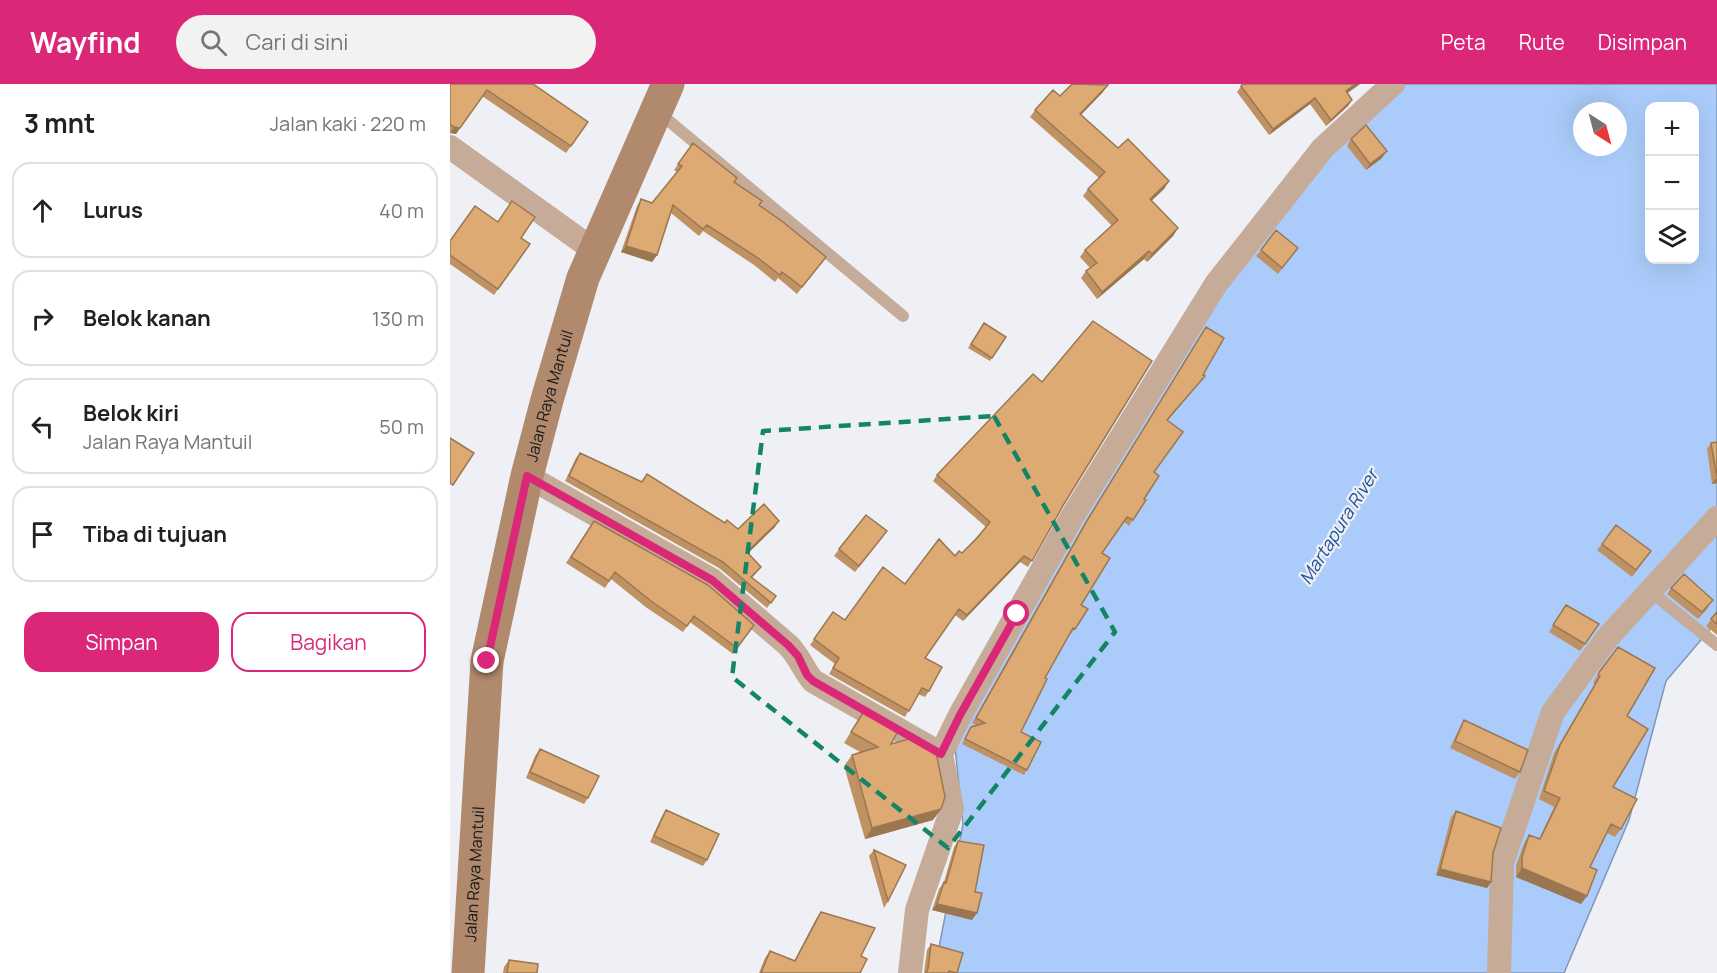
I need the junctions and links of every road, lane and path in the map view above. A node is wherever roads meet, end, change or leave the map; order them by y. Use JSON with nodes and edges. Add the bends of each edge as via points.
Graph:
{"nodes":[{"id":1,"x":1393,"y":84,"type":"edge"},
{"id":2,"x":662,"y":97,"type":"edge"},
{"id":3,"x":450,"y":147,"type":"edge"},
{"id":4,"x":595,"y":251,"type":"junction"},
{"id":5,"x":903,"y":316,"type":"dead end"},
{"id":6,"x":527,"y":476,"type":"junction"},
{"id":7,"x":1717,"y":518,"type":"edge"},
{"id":8,"x":1650,"y":591,"type":"junction"},
{"id":9,"x":1717,"y":645,"type":"edge"},
{"id":10,"x":941,"y":754,"type":"junction"},
{"id":11,"x":468,"y":973,"type":"edge"},
{"id":12,"x":909,"y":973,"type":"edge"},
{"id":13,"x":1498,"y":973,"type":"edge"}],
"edges":[{"from":1,"to":10,"type":"street","via":[[1323,148],[1216,284],[1072,517]]},
{"from":2,"to":4,"type":"street","name":"Jalan Raya Mantuil"},
{"from":2,"to":5,"type":"lane"},
{"from":3,"to":4,"type":"street"},
{"from":4,"to":6,"type":"street","name":"Jalan Raya Mantuil","via":[[583,278]]},
{"from":6,"to":10,"type":"street","via":[[712,580],[788,645],[813,681]]},
{"from":6,"to":11,"type":"street","name":"Jalan Raya Mantuil","via":[[487,661]]},
{"from":7,"to":8,"type":"street"},
{"from":8,"to":9,"type":"lane"},
{"from":8,"to":13,"type":"street","via":[[1608,637],[1554,712],[1502,863]]},
{"from":10,"to":12,"type":"street","via":[[952,809],[917,910]]}]}
